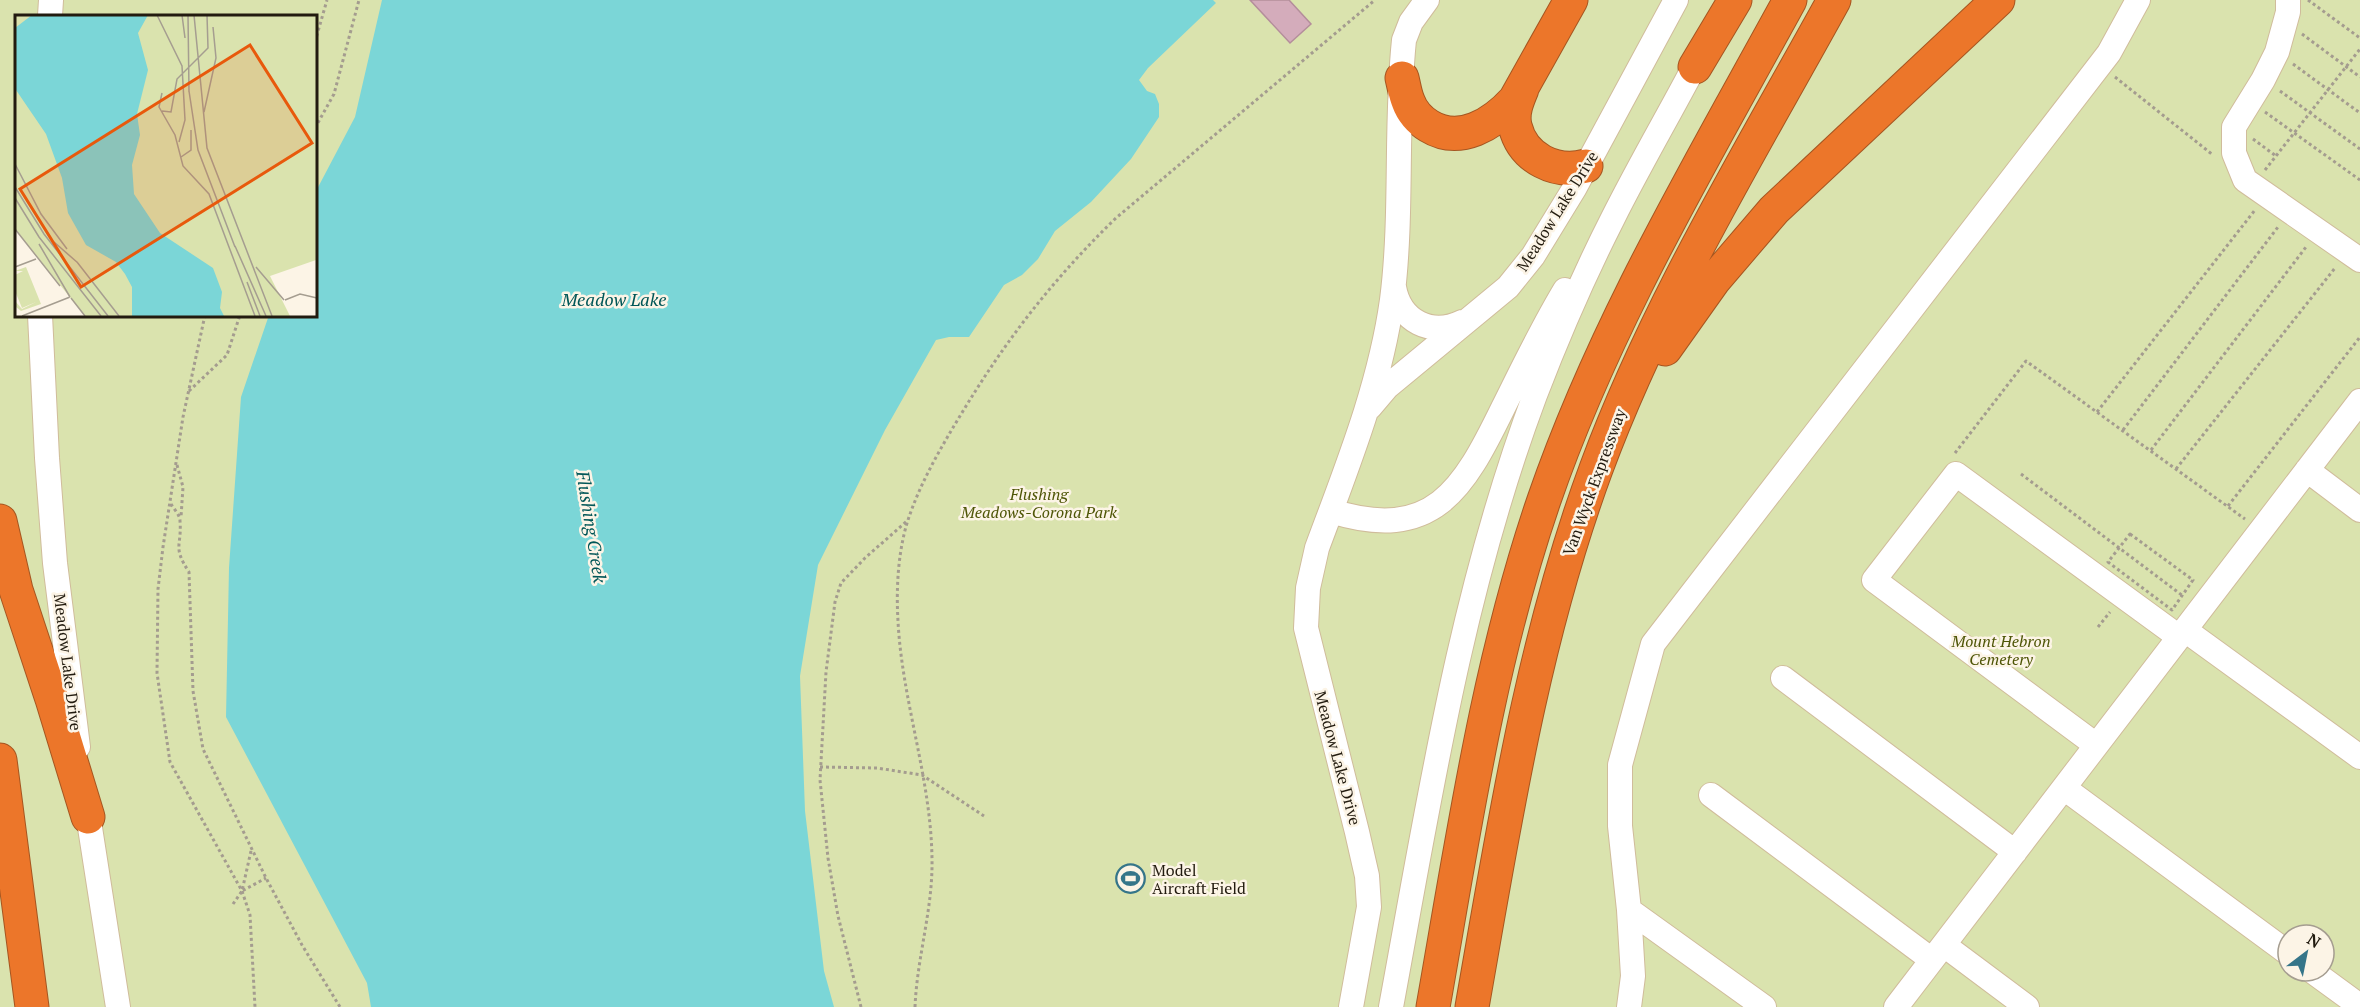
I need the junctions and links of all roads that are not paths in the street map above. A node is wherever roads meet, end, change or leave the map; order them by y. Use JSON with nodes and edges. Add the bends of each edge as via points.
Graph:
{"nodes":[{"id":1,"x":51,"y":0,"type":"edge"},
{"id":2,"x":1427,"y":0,"type":"edge"},
{"id":3,"x":1676,"y":0,"type":"edge"},
{"id":4,"x":1730,"y":0,"type":"edge"},
{"id":5,"x":1735,"y":0,"type":"edge"},
{"id":6,"x":1790,"y":0,"type":"edge"},
{"id":7,"x":1834,"y":0,"type":"edge"},
{"id":8,"x":1998,"y":0,"type":"edge"},
{"id":9,"x":2138,"y":0,"type":"edge"},
{"id":10,"x":1570,"y":1,"type":"edge"},
{"id":11,"x":2287,"y":11,"type":"edge"},
{"id":12,"x":50,"y":15,"type":"edge"},
{"id":13,"x":1695,"y":67,"type":"junction"},
{"id":14,"x":1402,"y":78,"type":"junction"},
{"id":15,"x":1521,"y":89,"type":"junction"},
{"id":16,"x":1586,"y":166,"type":"junction"},
{"id":17,"x":1613,"y":218,"type":"junction"},
{"id":18,"x":2354,"y":256,"type":"edge"},
{"id":19,"x":1394,"y":279,"type":"junction"},
{"id":20,"x":40,"y":316,"type":"edge"},
{"id":21,"x":1468,"y":318,"type":"junction"},
{"id":22,"x":2360,"y":401,"type":"edge"},
{"id":23,"x":1366,"y":411,"type":"junction"},
{"id":24,"x":1615,"y":422,"type":"junction"},
{"id":25,"x":2307,"y":470,"type":"junction"},
{"id":26,"x":2360,"y":510,"type":"edge"},
{"id":27,"x":1331,"y":511,"type":"junction"},
{"id":28,"x":0,"y":521,"type":"edge"},
{"id":29,"x":2182,"y":634,"type":"junction"},
{"id":30,"x":1782,"y":678,"type":"dead end"},
{"id":31,"x":2097,"y":745,"type":"junction"},
{"id":32,"x":2360,"y":757,"type":"edge"},
{"id":33,"x":0,"y":760,"type":"edge"},
{"id":34,"x":2064,"y":788,"type":"junction"},
{"id":35,"x":1711,"y":795,"type":"dead end"},
{"id":36,"x":88,"y":817,"type":"junction"},
{"id":37,"x":2015,"y":852,"type":"junction"},
{"id":38,"x":1629,"y":910,"type":"junction"},
{"id":39,"x":2276,"y":944,"type":"edge"},
{"id":40,"x":1938,"y":952,"type":"junction"},
{"id":41,"x":2328,"y":983,"type":"edge"},
{"id":42,"x":2360,"y":1006,"type":"edge"},
{"id":43,"x":32,"y":1007,"type":"edge"},
{"id":44,"x":118,"y":1007,"type":"edge"},
{"id":45,"x":1351,"y":1007,"type":"edge"},
{"id":46,"x":1391,"y":1007,"type":"edge"},
{"id":47,"x":1432,"y":1007,"type":"edge"},
{"id":48,"x":1472,"y":1007,"type":"edge"},
{"id":49,"x":1629,"y":1007,"type":"edge"},
{"id":50,"x":1764,"y":1007,"type":"edge"},
{"id":51,"x":1896,"y":1007,"type":"edge"},
{"id":52,"x":2027,"y":1007,"type":"edge"}],
"edges":[{"from":1,"to":12,"type":"street"},
{"from":2,"to":14,"type":"street","via":[[1407,31]]},
{"from":3,"to":16,"type":"street","name":"Meadow Lake Drive"},
{"from":4,"to":13,"type":"street"},
{"from":5,"to":13,"type":"highway"},
{"from":6,"to":47,"type":"highway","via":[[1618,319],[1547,491],[1518,584],[1492,690]]},
{"from":7,"to":24,"type":"highway","name":"Van Wyck Expressway","via":[[1679,283]]},
{"from":8,"to":24,"type":"highway","via":[[1808,177],[1751,236],[1702,296]]},
{"from":9,"to":38,"type":"street","via":[[2109,53],[1653,644],[1620,765],[1620,826]]},
{"from":10,"to":15,"type":"highway"},
{"from":11,"to":18,"type":"street","via":[[2277,52],[2234,127],[2234,153],[2255,187]]},
{"from":13,"to":17,"type":"street"},
{"from":14,"to":15,"type":"highway","via":[[1407,101],[1422,122],[1445,133],[1470,132],[1482,126],[1506,109]]},
{"from":14,"to":19,"type":"street"},
{"from":15,"to":16,"type":"highway","via":[[1515,125],[1527,148],[1552,167],[1564,170]]},
{"from":16,"to":21,"type":"street","name":"Meadow Lake Drive","via":[[1521,271]]},
{"from":17,"to":27,"type":"street","via":[[1553,309],[1462,483],[1431,508],[1394,521]]},
{"from":17,"to":46,"type":"street","via":[[1536,394],[1485,551],[1444,719]]},
{"from":19,"to":21,"type":"street","via":[[1400,307],[1416,322],[1437,328]]},
{"from":19,"to":23,"type":"street","name":"Meadow Lake Drive","via":[[1385,341]]},
{"from":20,"to":36,"type":"street","name":"Meadow Lake Drive","via":[[46,458],[56,563]]},
{"from":21,"to":23,"type":"street","name":"Meadow Lake Drive","via":[[1387,387]]},
{"from":22,"to":25,"type":"street"},
{"from":23,"to":27,"type":"street","name":"Meadow Lake Drive"},
{"from":24,"to":48,"type":"highway","name":"Van Wyck Expressway","via":[[1565,558],[1540,653]]},
{"from":25,"to":26,"type":"street"},
{"from":25,"to":29,"type":"street","via":[[2261,530],[2191,603]]},
{"from":27,"to":45,"type":"street","name":"Meadow Lake Drive","via":[[1311,569],[1305,608],[1306,628],[1369,894]]},
{"from":28,"to":36,"type":"highway","via":[[16,590]]},
{"from":29,"to":31,"type":"street"},
{"from":29,"to":31,"type":"street","via":[[1956,474],[1874,580]]},
{"from":29,"to":32,"type":"street"},
{"from":30,"to":37,"type":"street"},
{"from":31,"to":34,"type":"street"},
{"from":33,"to":43,"type":"highway"},
{"from":34,"to":37,"type":"street"},
{"from":34,"to":39,"type":"street"},
{"from":35,"to":40,"type":"street"},
{"from":36,"to":44,"type":"street","name":"Meadow Lake Drive"},
{"from":37,"to":40,"type":"street"},
{"from":38,"to":49,"type":"street"},
{"from":38,"to":50,"type":"street"},
{"from":40,"to":51,"type":"street"},
{"from":40,"to":52,"type":"street"},
{"from":41,"to":42,"type":"street"}]}
